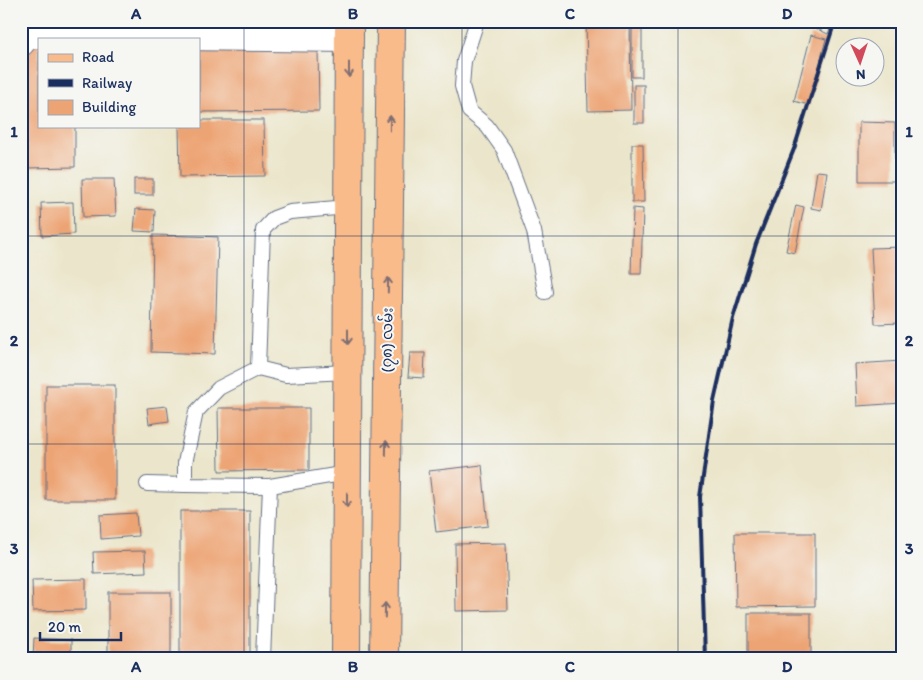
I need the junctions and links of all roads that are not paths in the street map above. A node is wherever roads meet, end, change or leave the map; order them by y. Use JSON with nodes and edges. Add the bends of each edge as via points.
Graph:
{"nodes":[{"id":1,"x":391,"y":21,"type":"edge"},
{"id":2,"x":477,"y":21,"type":"edge"},
{"id":3,"x":230,"y":29,"type":"edge"},
{"id":4,"x":349,"y":29,"type":"edge"},
{"id":5,"x":21,"y":42,"type":"edge"},
{"id":6,"x":348,"y":207,"type":"junction"},
{"id":7,"x":545,"y":292,"type":"dead end"},
{"id":8,"x":258,"y":368,"type":"junction"},
{"id":9,"x":348,"y":372,"type":"junction"},
{"id":10,"x":347,"y":473,"type":"junction"},
{"id":11,"x":147,"y":484,"type":"dead end"},
{"id":12,"x":184,"y":485,"type":"junction"},
{"id":13,"x":270,"y":486,"type":"junction"},
{"id":14,"x":264,"y":659,"type":"edge"},
{"id":15,"x":346,"y":659,"type":"edge"},
{"id":16,"x":384,"y":659,"type":"edge"}],
"edges":[{"from":16,"to":1,"type":"main road","name":"(၇၈) လမ်း","one_way":true},
{"from":2,"to":7,"type":"lane","via":[[464,61],[462,86],[469,111],[487,126],[504,150],[534,231]]},
{"from":3,"to":4,"type":"street"},
{"from":3,"to":5,"type":"street","via":[[34,34],[24,37]]},
{"from":4,"to":6,"type":"main road","one_way":true},
{"from":6,"to":8,"type":"lane","via":[[290,212],[274,218],[263,230]]},
{"from":6,"to":9,"type":"main road","one_way":true},
{"from":8,"to":9,"type":"lane","via":[[286,375]]},
{"from":8,"to":12,"type":"lane","via":[[219,388],[196,412],[185,463]]},
{"from":9,"to":10,"type":"main road"},
{"from":10,"to":13,"type":"lane"},
{"from":10,"to":15,"type":"main road","one_way":true},
{"from":11,"to":12,"type":"lane"},
{"from":12,"to":13,"type":"lane"},
{"from":13,"to":14,"type":"lane"}]}
